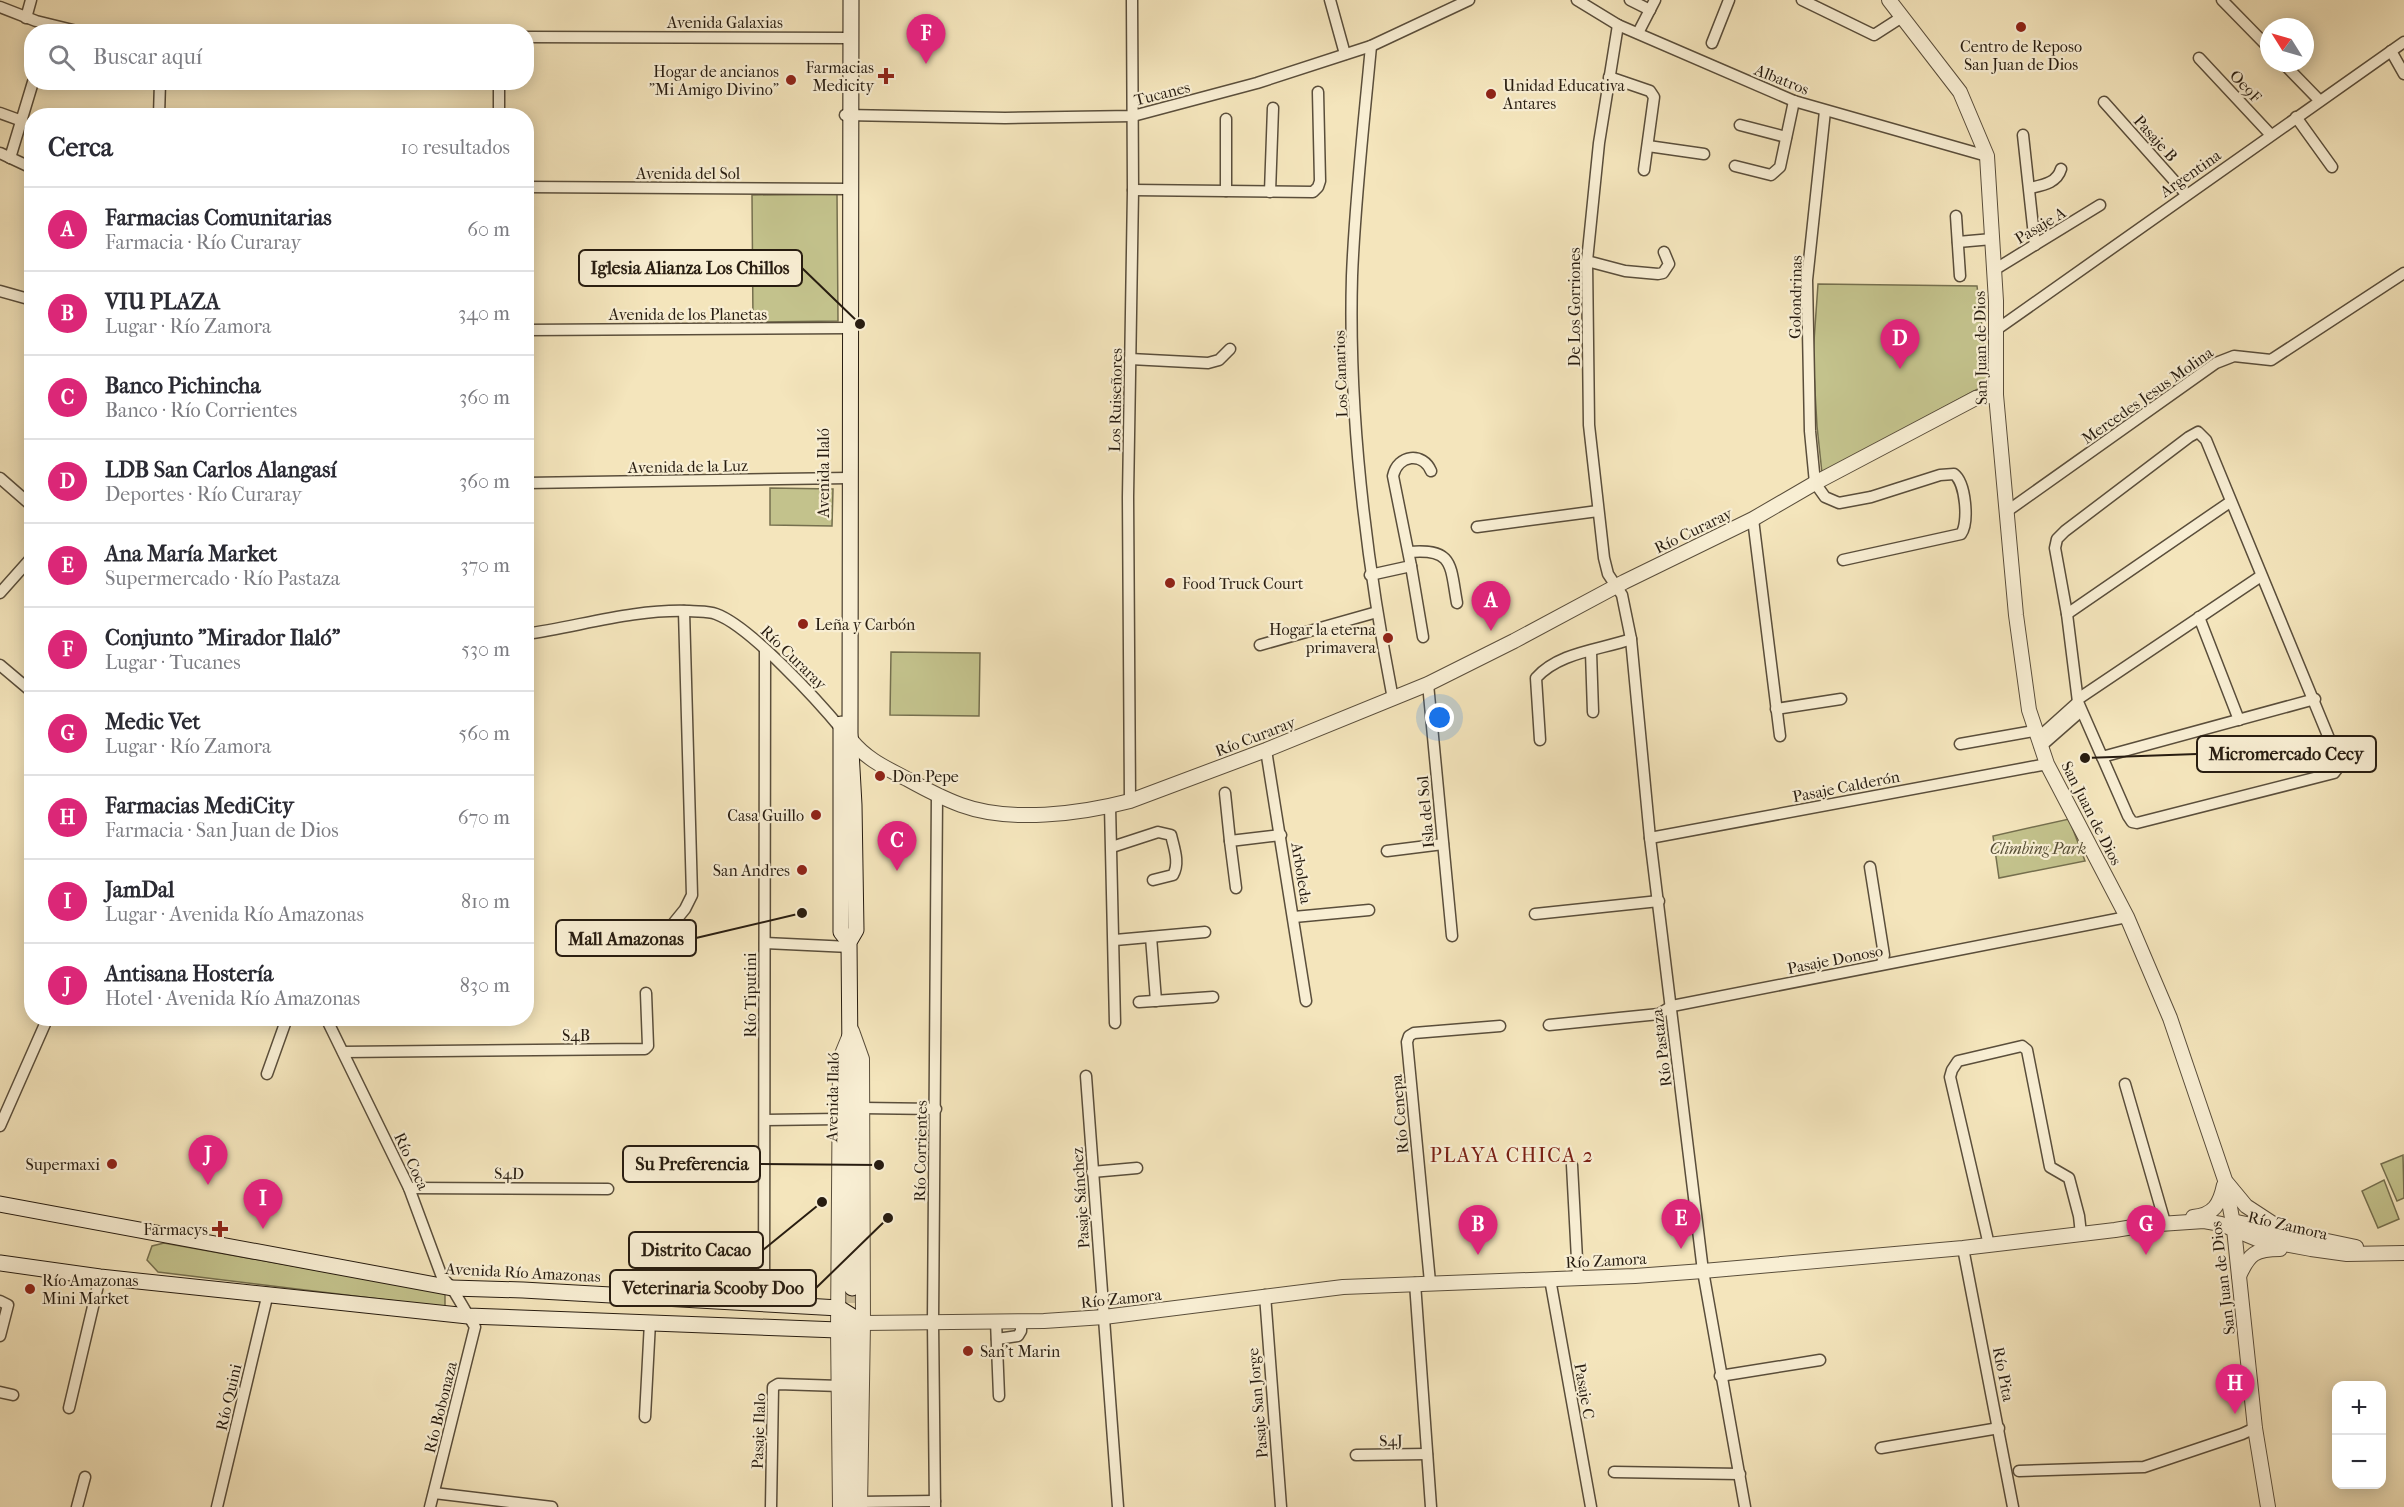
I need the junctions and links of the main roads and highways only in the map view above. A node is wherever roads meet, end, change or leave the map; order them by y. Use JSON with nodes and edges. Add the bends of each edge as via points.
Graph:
{"nodes":[{"id":1,"x":845,"y":0,"type":"edge"},
{"id":2,"x":851,"y":0,"type":"edge"},
{"id":3,"x":848,"y":38,"type":"junction"},
{"id":4,"x":845,"y":478,"type":"junction"},
{"id":5,"x":850,"y":945,"type":"junction"},
{"id":6,"x":0,"y":1204,"type":"edge"},
{"id":7,"x":0,"y":1263,"type":"edge"},
{"id":8,"x":852,"y":1288,"type":"tunnel mouth"},
{"id":9,"x":852,"y":1338,"type":"tunnel mouth"},
{"id":10,"x":857,"y":1505,"type":"edge"}],
"edges":[{"from":1,"to":3,"type":"main road","name":"Avenida Ilaló"},
{"from":2,"to":3,"type":"main road","name":"Avenida Ilaló"},
{"from":3,"to":4,"type":"main road","name":"Avenida Ilaló"},
{"from":4,"to":5,"type":"main road","name":"Avenida Ilaló","via":[[856,930]]},
{"from":4,"to":5,"type":"main road","name":"Avenida Ilaló","via":[[841,932]]},
{"from":5,"to":8,"type":"main road","name":"Avenida Ilaló"},
{"from":6,"to":7,"type":"main road","name":"Avenida Río Amazonas","via":[[452,1288],[839,1308],[863,1323],[838,1330],[468,1316]]},
{"from":9,"to":10,"type":"main road"}]}
